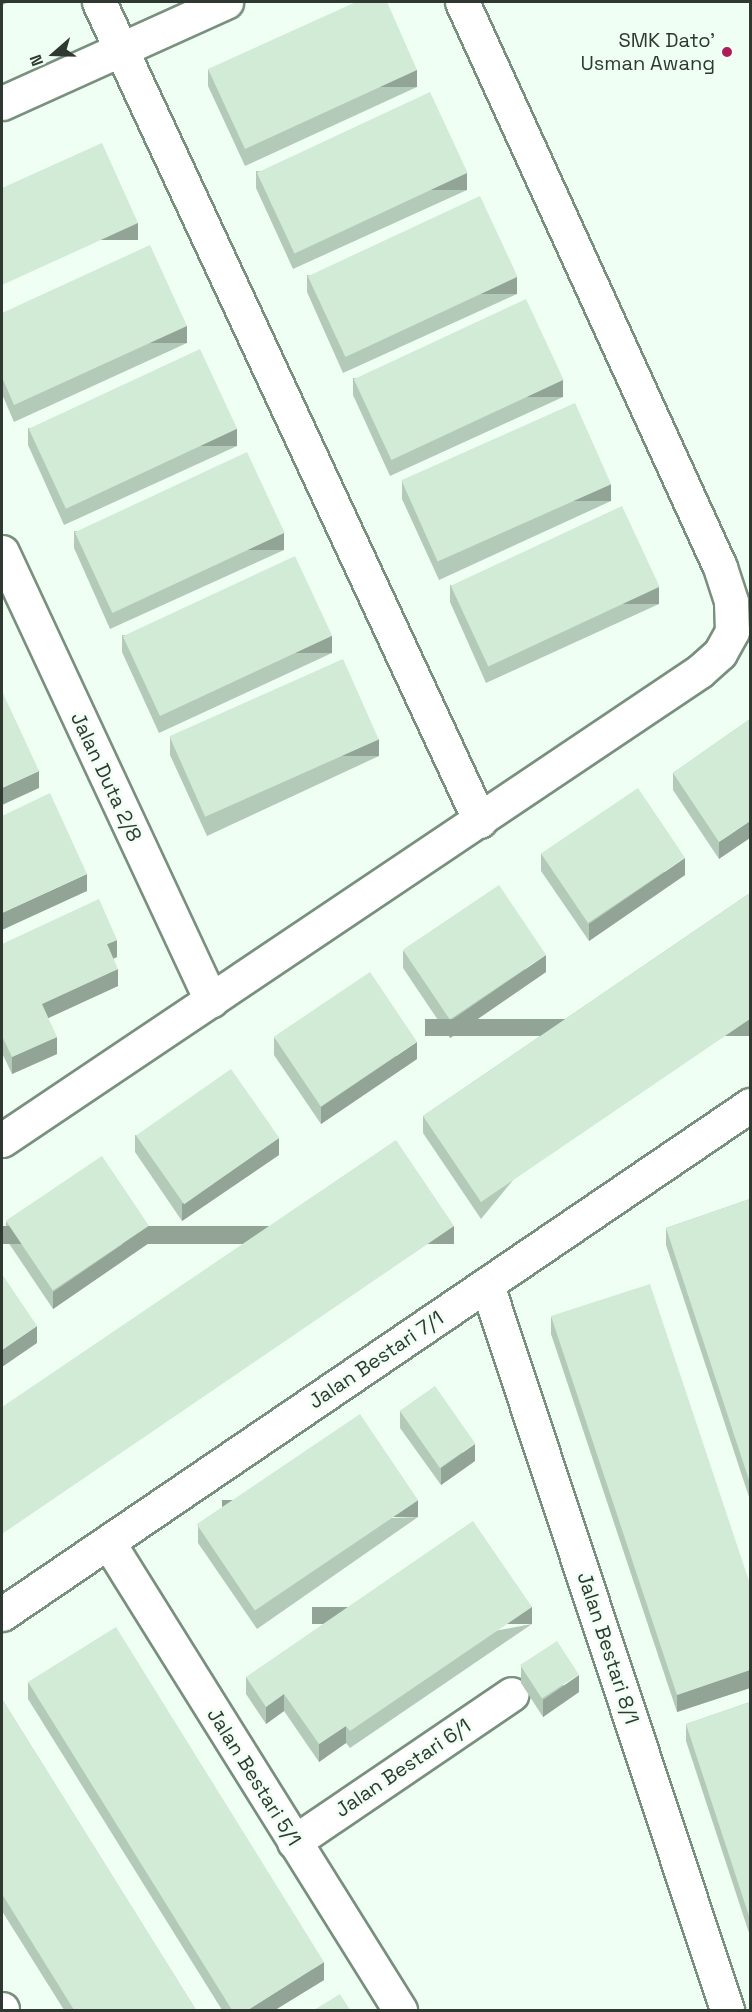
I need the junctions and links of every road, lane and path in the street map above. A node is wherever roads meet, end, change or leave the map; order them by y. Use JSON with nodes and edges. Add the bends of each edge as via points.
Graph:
{"nodes":[{"id":1,"x":99,"y":2,"type":"edge"},
{"id":2,"x":226,"y":2,"type":"edge"},
{"id":3,"x":462,"y":2,"type":"edge"},
{"id":4,"x":121,"y":49,"type":"junction"},
{"id":5,"x":2,"y":103,"type":"edge"},
{"id":6,"x":2,"y":552,"type":"edge"},
{"id":7,"x":480,"y":820,"type":"junction"},
{"id":8,"x":211,"y":1001,"type":"junction"},
{"id":9,"x":750,"y":1105,"type":"edge"},
{"id":10,"x":2,"y":1140,"type":"edge"},
{"id":11,"x":487,"y":1285,"type":"junction"},
{"id":12,"x":108,"y":1542,"type":"junction"},
{"id":13,"x":2,"y":1614,"type":"edge"},
{"id":14,"x":512,"y":1694,"type":"dead end"},
{"id":15,"x":294,"y":1842,"type":"junction"},
{"id":16,"x":400,"y":2010,"type":"edge"},
{"id":17,"x":727,"y":2010,"type":"edge"}],
"edges":[{"from":1,"to":4,"type":"street"},
{"from":2,"to":4,"type":"street"},
{"from":3,"to":7,"type":"street","via":[[720,567],[732,601],[732,631],[720,653],[700,671]]},
{"from":4,"to":5,"type":"street"},
{"from":4,"to":7,"type":"street"},
{"from":6,"to":8,"type":"street","name":"Jalan Duta 2/8"},
{"from":7,"to":8,"type":"street"},
{"from":8,"to":10,"type":"street"},
{"from":9,"to":11,"type":"street","name":"Jalan Bestari 7/1"},
{"from":11,"to":12,"type":"street","name":"Jalan Bestari 7/1"},
{"from":11,"to":17,"type":"street","name":"Jalan Bestari 8/1"},
{"from":12,"to":13,"type":"street","name":"Jalan Bestari 7/1"},
{"from":12,"to":15,"type":"street","name":"Jalan Bestari 5/1"},
{"from":14,"to":15,"type":"street","name":"Jalan Bestari 6/1"},
{"from":15,"to":16,"type":"street","name":"Jalan Bestari 5/1"}]}
